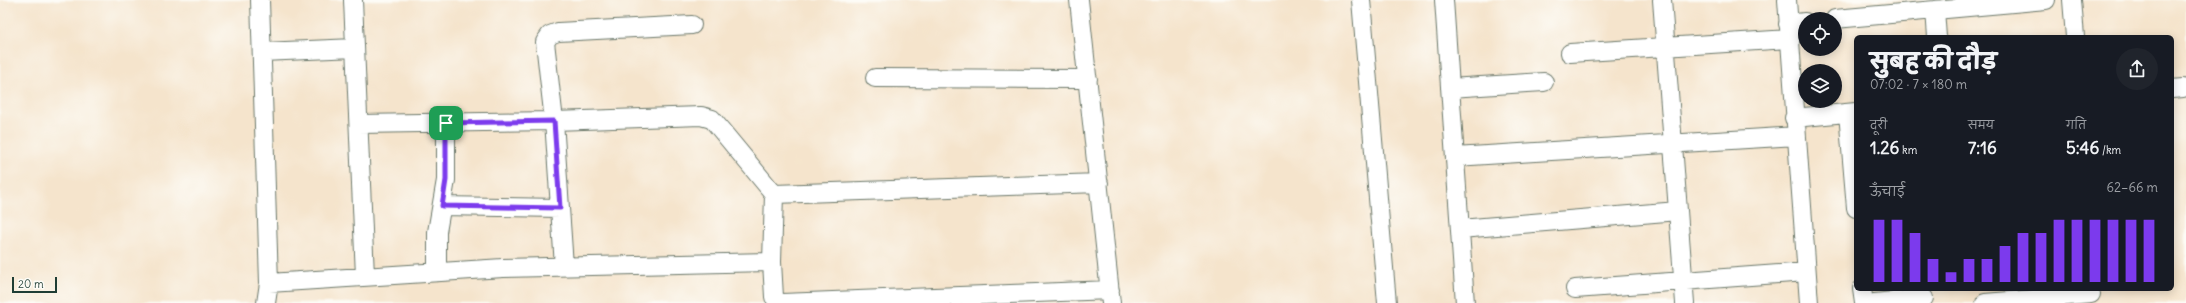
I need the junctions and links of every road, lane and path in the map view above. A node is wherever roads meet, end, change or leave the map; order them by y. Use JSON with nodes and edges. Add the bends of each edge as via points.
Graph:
{"nodes":[{"id":1,"x":260,"y":0,"type":"edge"},
{"id":2,"x":352,"y":0,"type":"edge"},
{"id":3,"x":1079,"y":0,"type":"edge"},
{"id":4,"x":1361,"y":0,"type":"edge"},
{"id":5,"x":1444,"y":0,"type":"edge"},
{"id":6,"x":1662,"y":0,"type":"edge"},
{"id":7,"x":1787,"y":0,"type":"edge"},
{"id":8,"x":2046,"y":0,"type":"edge"},
{"id":9,"x":2072,"y":0,"type":"edge"},
{"id":10,"x":1935,"y":10,"type":"junction"},
{"id":11,"x":1842,"y":18,"type":"edge"},
{"id":12,"x":692,"y":25,"type":"dead end"},
{"id":13,"x":1794,"y":28,"type":"edge"},
{"id":14,"x":1937,"y":35,"type":"edge"},
{"id":15,"x":2075,"y":35,"type":"edge"},
{"id":16,"x":355,"y":48,"type":"junction"},
{"id":17,"x":1665,"y":48,"type":"junction"},
{"id":18,"x":262,"y":52,"type":"junction"},
{"id":19,"x":1570,"y":54,"type":"dead end"},
{"id":20,"x":875,"y":78,"type":"dead end"},
{"id":21,"x":1088,"y":79,"type":"junction"},
{"id":22,"x":1544,"y":82,"type":"dead end"},
{"id":23,"x":1450,"y":88,"type":"junction"},
{"id":24,"x":1852,"y":112,"type":"edge"},
{"id":25,"x":1794,"y":118,"type":"junction"},
{"id":26,"x":554,"y":121,"type":"junction"},
{"id":27,"x":446,"y":123,"type":"junction"},
{"id":28,"x":359,"y":124,"type":"junction"},
{"id":29,"x":1796,"y":136,"type":"junction"},
{"id":30,"x":1672,"y":142,"type":"junction"},
{"id":31,"x":1455,"y":157,"type":"junction"},
{"id":32,"x":1854,"y":160,"type":"edge"},
{"id":33,"x":1099,"y":183,"type":"junction"},
{"id":34,"x":774,"y":194,"type":"junction"},
{"id":35,"x":442,"y":206,"type":"junction"},
{"id":36,"x":560,"y":208,"type":"junction"},
{"id":37,"x":1678,"y":211,"type":"junction"},
{"id":38,"x":1460,"y":229,"type":"junction"},
{"id":39,"x":772,"y":262,"type":"junction"},
{"id":40,"x":564,"y":266,"type":"junction"},
{"id":41,"x":436,"y":272,"type":"junction"},
{"id":42,"x":1806,"y":272,"type":"junction"},
{"id":43,"x":365,"y":276,"type":"junction"},
{"id":44,"x":1683,"y":281,"type":"junction"},
{"id":45,"x":269,"y":283,"type":"junction"},
{"id":46,"x":1575,"y":289,"type":"dead end"},
{"id":47,"x":1862,"y":291,"type":"edge"},
{"id":48,"x":2091,"y":294,"type":"dead end"},
{"id":49,"x":1111,"y":296,"type":"edge"},
{"id":50,"x":1924,"y":297,"type":"edge"},
{"id":51,"x":266,"y":303,"type":"edge"},
{"id":52,"x":781,"y":303,"type":"edge"},
{"id":53,"x":1387,"y":303,"type":"edge"},
{"id":54,"x":1465,"y":303,"type":"edge"},
{"id":55,"x":1685,"y":303,"type":"edge"},
{"id":56,"x":1809,"y":303,"type":"edge"},
{"id":57,"x":1864,"y":303,"type":"edge"},
{"id":58,"x":1874,"y":303,"type":"edge"},
{"id":59,"x":1985,"y":303,"type":"edge"}],
"edges":[{"from":1,"to":18,"type":"street"},
{"from":2,"to":16,"type":"street"},
{"from":3,"to":21,"type":"street"},
{"from":4,"to":53,"type":"street"},
{"from":5,"to":23,"type":"street"},
{"from":6,"to":17,"type":"street"},
{"from":7,"to":13,"type":"street"},
{"from":8,"to":10,"type":"street"},
{"from":9,"to":15,"type":"street"},
{"from":10,"to":11,"type":"street"},
{"from":10,"to":14,"type":"street"},
{"from":12,"to":26,"type":"street","via":[[558,32],[550,36],[545,42]]},
{"from":13,"to":17,"type":"street"},
{"from":13,"to":25,"type":"street"},
{"from":16,"to":18,"type":"street"},
{"from":16,"to":28,"type":"street"},
{"from":17,"to":19,"type":"street"},
{"from":17,"to":30,"type":"street"},
{"from":18,"to":45,"type":"street"},
{"from":20,"to":21,"type":"street"},
{"from":21,"to":33,"type":"street"},
{"from":22,"to":23,"type":"street"},
{"from":23,"to":31,"type":"street"},
{"from":24,"to":25,"type":"street"},
{"from":24,"to":32,"type":"street"},
{"from":25,"to":29,"type":"street"},
{"from":26,"to":27,"type":"street"},
{"from":26,"to":34,"type":"street","via":[[701,116],[712,119]]},
{"from":26,"to":36,"type":"street"},
{"from":27,"to":28,"type":"street"},
{"from":27,"to":35,"type":"street","via":[[446,180]]},
{"from":28,"to":43,"type":"street"},
{"from":29,"to":30,"type":"street"},
{"from":29,"to":42,"type":"street"},
{"from":30,"to":31,"type":"street"},
{"from":30,"to":37,"type":"street"},
{"from":31,"to":38,"type":"street"},
{"from":33,"to":34,"type":"street"},
{"from":33,"to":49,"type":"street"},
{"from":34,"to":39,"type":"street"},
{"from":35,"to":36,"type":"street"},
{"from":35,"to":41,"type":"street","via":[[437,232]]},
{"from":36,"to":40,"type":"street"},
{"from":37,"to":38,"type":"street"},
{"from":37,"to":44,"type":"street"},
{"from":38,"to":54,"type":"street"},
{"from":39,"to":40,"type":"street"},
{"from":39,"to":52,"type":"street","via":[[774,297]]},
{"from":40,"to":41,"type":"street"},
{"from":41,"to":43,"type":"street"},
{"from":42,"to":44,"type":"street"},
{"from":42,"to":56,"type":"street"},
{"from":43,"to":45,"type":"street"},
{"from":44,"to":46,"type":"street"},
{"from":44,"to":55,"type":"street"},
{"from":45,"to":51,"type":"street"},
{"from":47,"to":57,"type":"street"},
{"from":48,"to":59,"type":"street"},
{"from":49,"to":52,"type":"street"},
{"from":50,"to":58,"type":"street"}]}
